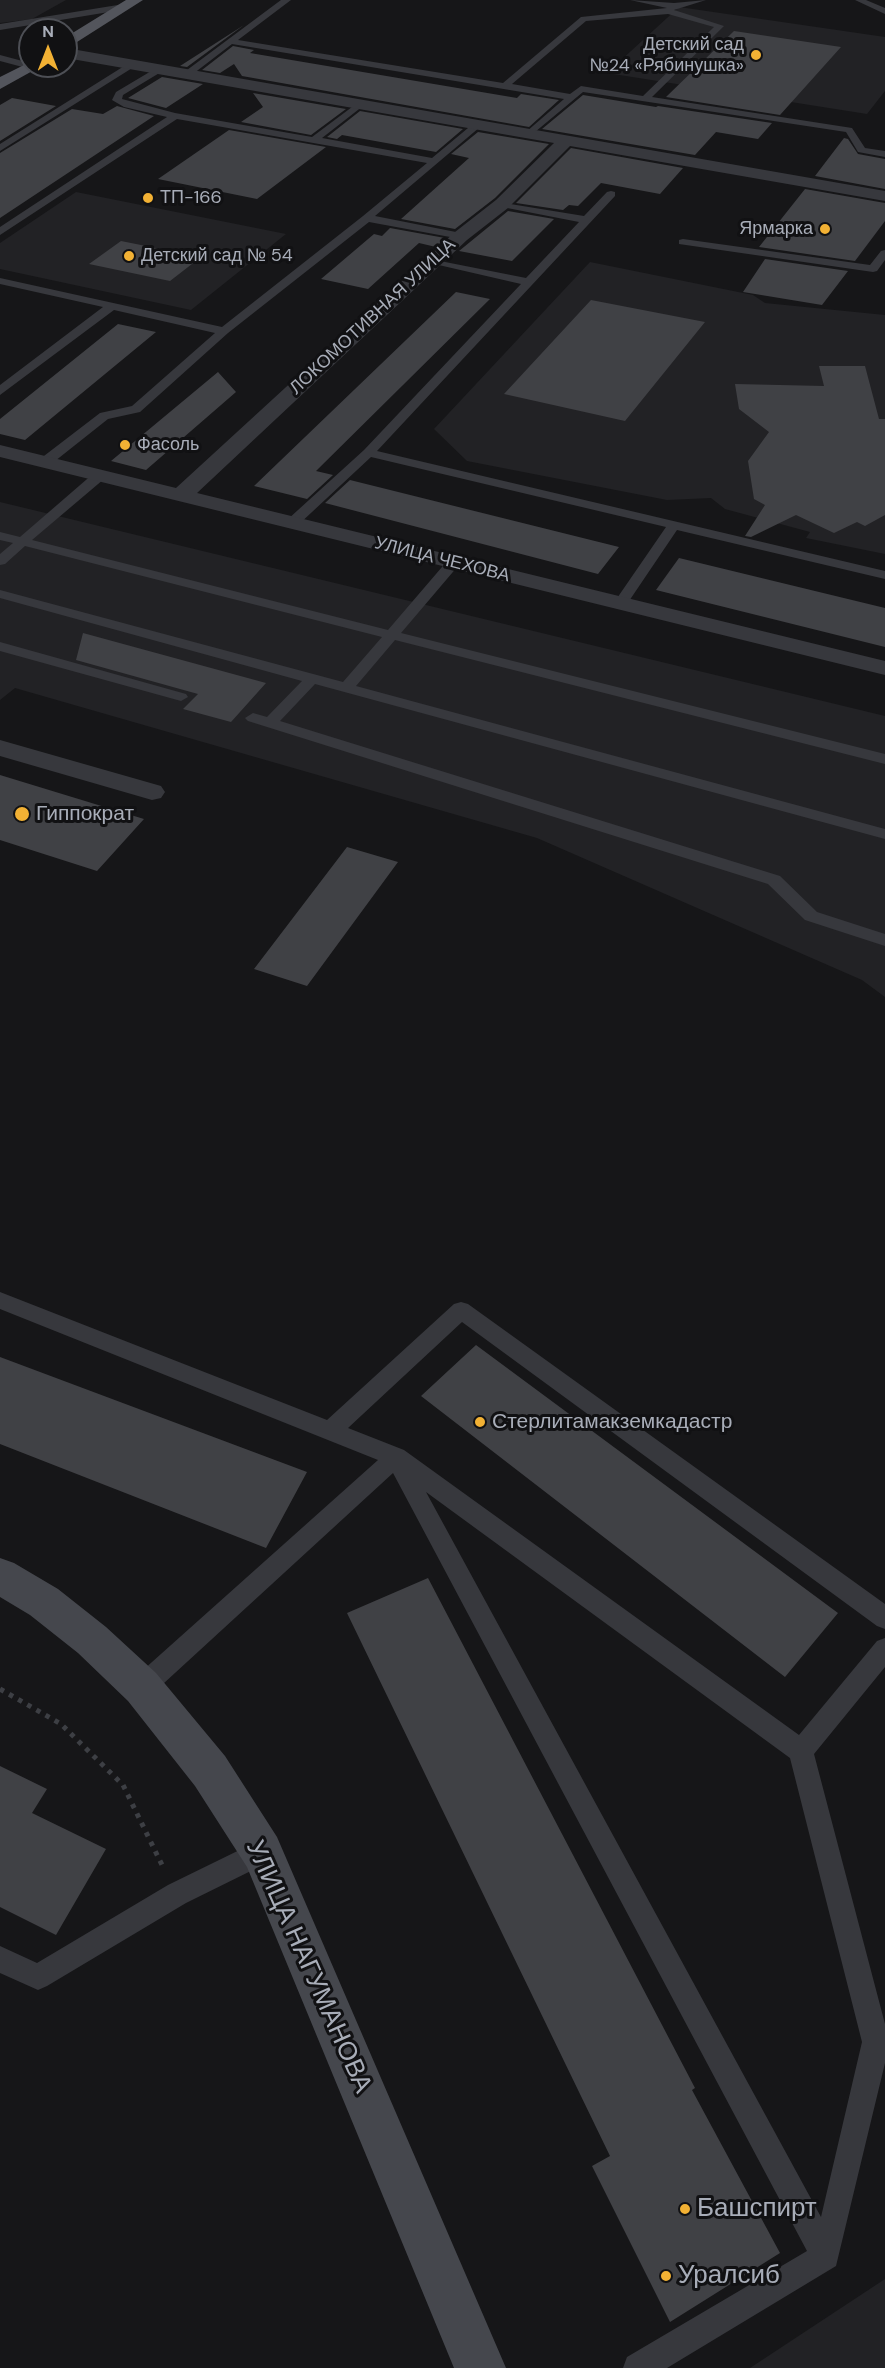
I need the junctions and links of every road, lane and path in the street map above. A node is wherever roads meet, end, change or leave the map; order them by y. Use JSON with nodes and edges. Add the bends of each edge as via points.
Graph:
{"nodes":[{"id":1,"x":287,"y":0,"type":"edge"},
{"id":2,"x":634,"y":0,"type":"edge"},
{"id":3,"x":702,"y":0,"type":"edge"},
{"id":4,"x":859,"y":0,"type":"edge"},
{"id":5,"x":130,"y":3,"type":"edge"},
{"id":6,"x":671,"y":9,"type":"junction"},
{"id":7,"x":885,"y":11,"type":"edge"},
{"id":8,"x":0,"y":27,"type":"edge"},
{"id":9,"x":78,"y":36,"type":"edge"},
{"id":10,"x":230,"y":41,"type":"junction"},
{"id":11,"x":78,"y":54,"type":"edge"},
{"id":12,"x":0,"y":57,"type":"edge"},
{"id":13,"x":18,"y":62,"type":"edge"},
{"id":14,"x":132,"y":65,"type":"junction"},
{"id":15,"x":158,"y":70,"type":"junction"},
{"id":16,"x":18,"y":74,"type":"edge"},
{"id":17,"x":186,"y":75,"type":"junction"},
{"id":18,"x":0,"y":84,"type":"edge"},
{"id":19,"x":505,"y":86,"type":"junction"},
{"id":20,"x":572,"y":97,"type":"junction"},
{"id":21,"x":645,"y":99,"type":"junction"},
{"id":22,"x":360,"y":104,"type":"junction"},
{"id":23,"x":175,"y":116,"type":"junction"},
{"id":24,"x":477,"y":125,"type":"junction"},
{"id":25,"x":529,"y":134,"type":"junction"},
{"id":26,"x":315,"y":139,"type":"junction"},
{"id":27,"x":566,"y":141,"type":"junction"},
{"id":28,"x":0,"y":148,"type":"edge"},
{"id":29,"x":885,"y":153,"type":"edge"},
{"id":30,"x":435,"y":161,"type":"junction"},
{"id":31,"x":611,"y":194,"type":"dead end"},
{"id":32,"x":885,"y":196,"type":"edge"},
{"id":33,"x":502,"y":204,"type":"junction"},
{"id":34,"x":367,"y":218,"type":"junction"},
{"id":35,"x":586,"y":220,"type":"junction"},
{"id":36,"x":0,"y":232,"type":"edge"},
{"id":37,"x":460,"y":236,"type":"junction"},
{"id":38,"x":683,"y":242,"type":"dead end"},
{"id":39,"x":885,"y":253,"type":"edge"},
{"id":40,"x":434,"y":261,"type":"junction"},
{"id":41,"x":873,"y":269,"type":"junction"},
{"id":42,"x":885,"y":274,"type":"edge"},
{"id":43,"x":0,"y":281,"type":"edge"},
{"id":44,"x":529,"y":282,"type":"junction"},
{"id":45,"x":112,"y":306,"type":"junction"},
{"id":46,"x":224,"y":331,"type":"junction"},
{"id":47,"x":0,"y":391,"type":"edge"},
{"id":48,"x":0,"y":452,"type":"edge"},
{"id":49,"x":368,"y":453,"type":"junction"},
{"id":50,"x":45,"y":462,"type":"junction"},
{"id":51,"x":99,"y":476,"type":"junction"},
{"id":52,"x":180,"y":496,"type":"junction"},
{"id":53,"x":292,"y":523,"type":"junction"},
{"id":54,"x":674,"y":525,"type":"junction"},
{"id":55,"x":0,"y":536,"type":"edge"},
{"id":56,"x":23,"y":542,"type":"junction"},
{"id":57,"x":0,"y":561,"type":"edge"},
{"id":58,"x":453,"y":563,"type":"junction"},
{"id":59,"x":885,"y":575,"type":"edge"},
{"id":60,"x":0,"y":594,"type":"edge"},
{"id":61,"x":620,"y":604,"type":"junction"},
{"id":62,"x":392,"y":634,"type":"junction"},
{"id":63,"x":0,"y":646,"type":"edge"},
{"id":64,"x":885,"y":668,"type":"edge"},
{"id":65,"x":312,"y":679,"type":"junction"},
{"id":66,"x":346,"y":688,"type":"junction"},
{"id":67,"x":181,"y":697,"type":"dead end"},
{"id":68,"x":253,"y":718,"type":"dead end"},
{"id":69,"x":271,"y":722,"type":"junction"},
{"id":70,"x":0,"y":748,"type":"edge"},
{"id":71,"x":885,"y":759,"type":"edge"},
{"id":72,"x":152,"y":792,"type":"dead end"},
{"id":73,"x":885,"y":834,"type":"edge"},
{"id":74,"x":885,"y":940,"type":"edge"},
{"id":75,"x":0,"y":1300,"type":"edge"},
{"id":76,"x":330,"y":1431,"type":"junction"},
{"id":77,"x":396,"y":1457,"type":"junction"},
{"id":78,"x":0,"y":1576,"type":"edge"},
{"id":79,"x":885,"y":1618,"type":"edge"},
{"id":80,"x":885,"y":1649,"type":"edge"},
{"id":81,"x":142,"y":1687,"type":"junction"},
{"id":82,"x":0,"y":1689,"type":"edge"},
{"id":83,"x":801,"y":1750,"type":"junction"},
{"id":84,"x":262,"y":1852,"type":"junction"},
{"id":85,"x":177,"y":1894,"type":"junction"},
{"id":86,"x":0,"y":1959,"type":"edge"},
{"id":87,"x":826,"y":2256,"type":"junction"},
{"id":88,"x":480,"y":2368,"type":"edge"},
{"id":89,"x":638,"y":2368,"type":"edge"}],
"edges":[{"from":1,"to":10,"type":"lane"},
{"from":2,"to":6,"type":"lane"},
{"from":3,"to":6,"type":"lane"},
{"from":4,"to":7,"type":"lane"},
{"from":5,"to":8,"type":"lane"},
{"from":5,"to":9,"type":"main road"},
{"from":6,"to":19,"type":"lane","via":[[584,19]]},
{"from":6,"to":21,"type":"lane","via":[[720,26]]},
{"from":10,"to":17,"type":"lane"},
{"from":10,"to":19,"type":"lane"},
{"from":11,"to":14,"type":"street"},
{"from":12,"to":13,"type":"lane"},
{"from":14,"to":15,"type":"street"},
{"from":14,"to":28,"type":"lane"},
{"from":15,"to":17,"type":"street"},
{"from":15,"to":23,"type":"lane","via":[[119,94],[117,100]]},
{"from":16,"to":18,"type":"main road"},
{"from":17,"to":22,"type":"street"},
{"from":19,"to":20,"type":"lane"},
{"from":20,"to":21,"type":"lane","via":[[580,89]]},
{"from":20,"to":25,"type":"lane"},
{"from":21,"to":29,"type":"lane","via":[[849,130],[862,150]]},
{"from":22,"to":24,"type":"street"},
{"from":22,"to":26,"type":"lane"},
{"from":23,"to":26,"type":"lane"},
{"from":23,"to":36,"type":"lane"},
{"from":24,"to":25,"type":"street"},
{"from":24,"to":30,"type":"lane"},
{"from":25,"to":27,"type":"street"},
{"from":26,"to":30,"type":"lane"},
{"from":27,"to":32,"type":"street"},
{"from":27,"to":33,"type":"street","name":"ЛОКОМОТИВНАЯ УЛИЦА"},
{"from":30,"to":34,"type":"lane"},
{"from":31,"to":35,"type":"lane"},
{"from":33,"to":35,"type":"lane"},
{"from":33,"to":37,"type":"street","name":"ЛОКОМОТИВНАЯ УЛИЦА"},
{"from":34,"to":37,"type":"lane"},
{"from":34,"to":46,"type":"lane"},
{"from":35,"to":44,"type":"lane"},
{"from":37,"to":40,"type":"street","name":"ЛОКОМОТИВНАЯ УЛИЦА"},
{"from":38,"to":41,"type":"lane"},
{"from":39,"to":41,"type":"lane"},
{"from":40,"to":44,"type":"lane"},
{"from":40,"to":52,"type":"street","name":"ЛОКОМОТИВНАЯ УЛИЦА"},
{"from":41,"to":42,"type":"lane"},
{"from":43,"to":45,"type":"lane"},
{"from":44,"to":49,"type":"lane"},
{"from":45,"to":46,"type":"lane"},
{"from":45,"to":47,"type":"lane"},
{"from":46,"to":50,"type":"lane","via":[[136,409],[104,416]]},
{"from":48,"to":50,"type":"street","name":"УЛИЦА ЧЕХОВА"},
{"from":49,"to":53,"type":"lane"},
{"from":49,"to":54,"type":"lane"},
{"from":50,"to":51,"type":"street","name":"УЛИЦА ЧЕХОВА"},
{"from":51,"to":52,"type":"street","name":"УЛИЦА ЧЕХОВА"},
{"from":51,"to":56,"type":"lane"},
{"from":52,"to":53,"type":"street","name":"УЛИЦА ЧЕХОВА"},
{"from":53,"to":58,"type":"street","name":"УЛИЦА ЧЕХОВА"},
{"from":54,"to":59,"type":"lane"},
{"from":54,"to":61,"type":"lane"},
{"from":55,"to":56,"type":"lane"},
{"from":56,"to":57,"type":"lane"},
{"from":56,"to":62,"type":"lane"},
{"from":58,"to":61,"type":"street","name":"УЛИЦА ЧЕХОВА"},
{"from":58,"to":62,"type":"lane"},
{"from":60,"to":65,"type":"lane"},
{"from":61,"to":64,"type":"street","name":"УЛИЦА ЧЕХОВА"},
{"from":62,"to":66,"type":"lane"},
{"from":62,"to":71,"type":"lane"},
{"from":63,"to":67,"type":"lane"},
{"from":65,"to":66,"type":"lane"},
{"from":65,"to":69,"type":"lane"},
{"from":66,"to":73,"type":"lane"},
{"from":68,"to":69,"type":"lane"},
{"from":69,"to":74,"type":"lane","via":[[774,880],[811,916]]},
{"from":70,"to":72,"type":"street"},
{"from":75,"to":76,"type":"lane"},
{"from":76,"to":77,"type":"lane"},
{"from":76,"to":79,"type":"lane","via":[[461,1310]]},
{"from":77,"to":81,"type":"lane"},
{"from":77,"to":83,"type":"lane"},
{"from":77,"to":87,"type":"lane"},
{"from":78,"to":81,"type":"street","name":"УЛИЦА НАГУМАНОВА","via":[[45,1602]]},
{"from":80,"to":83,"type":"lane"},
{"from":81,"to":84,"type":"street","name":"УЛИЦА НАГУМАНОВА","via":[[210,1771]]},
{"from":82,"to":85,"type":"path","via":[[61,1724],[123,1785]]},
{"from":83,"to":87,"type":"lane","via":[[876,2042]]},
{"from":84,"to":85,"type":"lane"},
{"from":84,"to":88,"type":"street","name":"УЛИЦА НАГУМАНОВА"},
{"from":85,"to":86,"type":"lane","via":[[38,1977]]},
{"from":87,"to":89,"type":"lane"}]}
